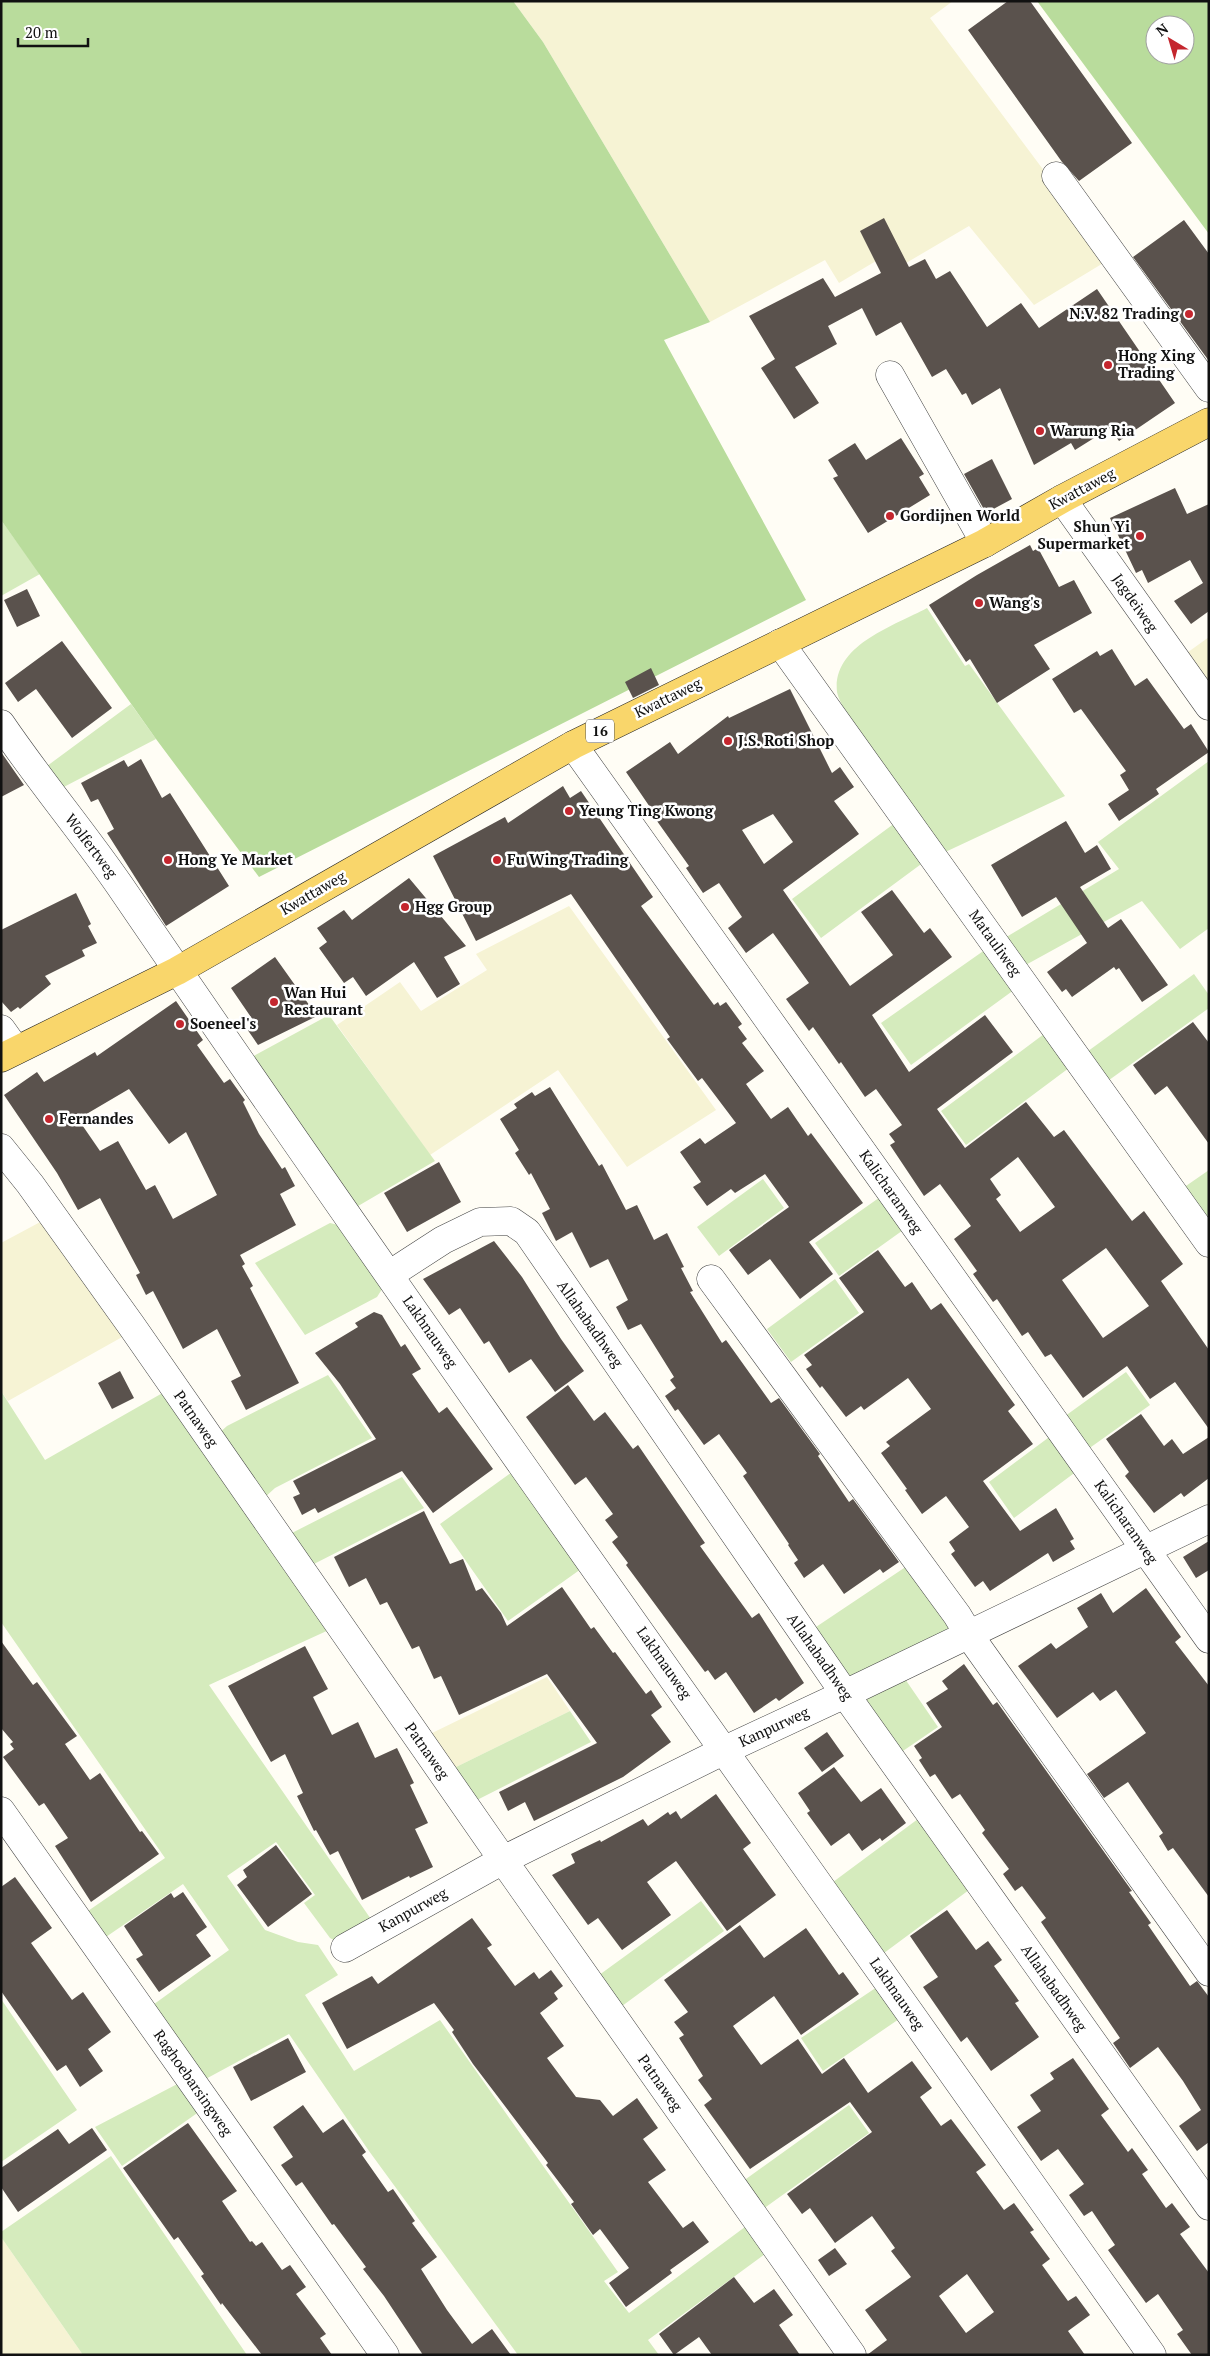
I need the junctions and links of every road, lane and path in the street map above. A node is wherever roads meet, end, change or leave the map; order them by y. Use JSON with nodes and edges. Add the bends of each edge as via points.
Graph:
{"nodes":[{"id":1,"x":1056,"y":176,"type":"dead end"},
{"id":2,"x":890,"y":375,"type":"dead end"},
{"id":3,"x":1209,"y":388,"type":"edge"},
{"id":4,"x":1209,"y":422,"type":"edge"},
{"id":5,"x":1062,"y":499,"type":"junction"},
{"id":6,"x":985,"y":543,"type":"junction"},
{"id":7,"x":780,"y":643,"type":"junction"},
{"id":8,"x":1209,"y":706,"type":"edge"},
{"id":9,"x":1,"y":724,"type":"edge"},
{"id":10,"x":573,"y":745,"type":"junction"},
{"id":11,"x":177,"y":971,"type":"junction"},
{"id":12,"x":6,"y":1046,"type":"edge"},
{"id":13,"x":1,"y":1148,"type":"edge"},
{"id":14,"x":1209,"y":1242,"type":"edge"},
{"id":15,"x":389,"y":1275,"type":"junction"},
{"id":16,"x":711,"y":1279,"type":"dead end"},
{"id":17,"x":1209,"y":1519,"type":"edge"},
{"id":18,"x":1145,"y":1549,"type":"junction"},
{"id":19,"x":969,"y":1635,"type":"junction"},
{"id":20,"x":1209,"y":1639,"type":"edge"},
{"id":21,"x":845,"y":1694,"type":"junction"},
{"id":22,"x":725,"y":1750,"type":"junction"},
{"id":23,"x":1,"y":1811,"type":"edge"},
{"id":24,"x":503,"y":1860,"type":"junction"},
{"id":25,"x":345,"y":1948,"type":"dead end"},
{"id":26,"x":1209,"y":1972,"type":"edge"},
{"id":27,"x":1209,"y":2206,"type":"edge"},
{"id":28,"x":385,"y":2355,"type":"edge"},
{"id":29,"x":852,"y":2355,"type":"edge"},
{"id":30,"x":1152,"y":2355,"type":"edge"}],
"edges":[{"from":1,"to":3,"type":"street"},
{"from":2,"to":6,"type":"street"},
{"from":4,"to":5,"type":"main road","name":"Kwattaweg","number":"16"},
{"from":5,"to":6,"type":"main road","name":"Kwattaweg","number":"16"},
{"from":5,"to":8,"type":"street","name":"Jagdeiweg"},
{"from":6,"to":7,"type":"main road","name":"Kwattaweg","number":"16"},
{"from":7,"to":10,"type":"main road","name":"Kwattaweg","number":"16"},
{"from":7,"to":14,"type":"street","name":"Matauliweg"},
{"from":9,"to":11,"type":"street","name":"Wolfertweg","via":[[116,880]]},
{"from":10,"to":11,"type":"main road","name":"Kwattaweg","number":"16"},
{"from":10,"to":18,"type":"street","name":"Kalicharanweg"},
{"from":11,"to":12,"type":"main road","name":"Kwattaweg","number":"16"},
{"from":11,"to":15,"type":"street","name":"Lakhnauweg"},
{"from":13,"to":24,"type":"street","name":"Patnaweg","via":[[131,1325]]},
{"from":15,"to":21,"type":"street","name":"Allahabadhweg","via":[[443,1240],[480,1222],[511,1220],[527,1232]]},
{"from":15,"to":22,"type":"street","name":"Lakhnauweg"},
{"from":16,"to":19,"type":"street","via":[[958,1615]]},
{"from":17,"to":18,"type":"street","name":"Kanpurweg"},
{"from":18,"to":19,"type":"street","name":"Kanpurweg"},
{"from":18,"to":20,"type":"street","name":"Kalicharanweg"},
{"from":19,"to":21,"type":"street","name":"Kanpurweg"},
{"from":19,"to":26,"type":"street"},
{"from":21,"to":22,"type":"street","name":"Kanpurweg"},
{"from":21,"to":27,"type":"street","name":"Allahabadhweg"},
{"from":22,"to":24,"type":"street","name":"Kanpurweg"},
{"from":22,"to":30,"type":"street","name":"Lakhnauweg"},
{"from":23,"to":28,"type":"street","name":"Raghoebarsingweg"},
{"from":24,"to":25,"type":"street","name":"Kanpurweg"},
{"from":24,"to":29,"type":"street","name":"Patnaweg"}]}
